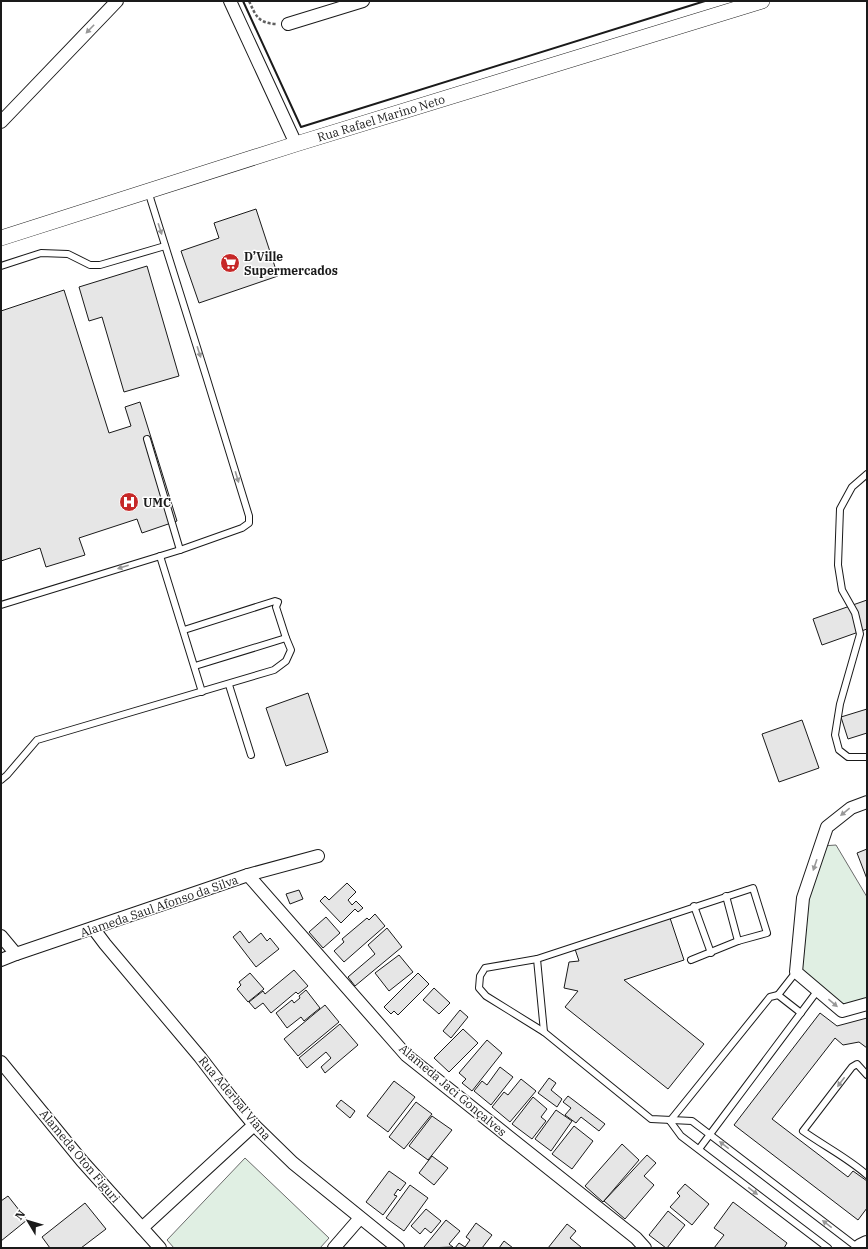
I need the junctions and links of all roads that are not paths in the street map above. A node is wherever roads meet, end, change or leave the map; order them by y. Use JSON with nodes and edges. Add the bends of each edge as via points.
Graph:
{"nodes":[{"id":1,"x":117,"y":1,"type":"edge"},
{"id":2,"x":230,"y":1,"type":"edge"},
{"id":3,"x":363,"y":1,"type":"edge"},
{"id":4,"x":762,"y":1,"type":"edge"},
{"id":5,"x":288,"y":24,"type":"road end"},
{"id":6,"x":1,"y":122,"type":"edge"},
{"id":7,"x":296,"y":144,"type":"junction"},
{"id":8,"x":148,"y":191,"type":"junction"},
{"id":9,"x":1,"y":238,"type":"edge"},
{"id":10,"x":165,"y":246,"type":"junction"},
{"id":11,"x":1,"y":266,"type":"edge"},
{"id":12,"x":147,"y":439,"type":"dead end"},
{"id":13,"x":867,"y":474,"type":"edge"},
{"id":14,"x":180,"y":550,"type":"junction"},
{"id":15,"x":160,"y":556,"type":"junction"},
{"id":16,"x":1,"y":605,"type":"edge"},
{"id":17,"x":184,"y":630,"type":"junction"},
{"id":18,"x":286,"y":638,"type":"junction"},
{"id":19,"x":195,"y":666,"type":"junction"},
{"id":20,"x":229,"y":685,"type":"junction"},
{"id":21,"x":202,"y":692,"type":"junction"},
{"id":22,"x":251,"y":755,"type":"dead end"},
{"id":23,"x":867,"y":757,"type":"edge"},
{"id":24,"x":1,"y":780,"type":"edge"},
{"id":25,"x":867,"y":802,"type":"edge"},
{"id":26,"x":318,"y":856,"type":"dead end"},
{"id":27,"x":248,"y":875,"type":"junction"},
{"id":28,"x":726,"y":896,"type":"junction"},
{"id":29,"x":694,"y":906,"type":"junction"},
{"id":30,"x":93,"y":928,"type":"junction"},
{"id":31,"x":1,"y":936,"type":"edge"},
{"id":32,"x":738,"y":941,"type":"junction"},
{"id":33,"x":711,"y":953,"type":"junction"},
{"id":34,"x":16,"y":954,"type":"junction"},
{"id":35,"x":537,"y":959,"type":"junction"},
{"id":36,"x":1,"y":960,"type":"edge"},
{"id":37,"x":691,"y":960,"type":"dead end"},
{"id":38,"x":796,"y":972,"type":"junction"},
{"id":39,"x":818,"y":990,"type":"junction"},
{"id":40,"x":778,"y":995,"type":"junction"},
{"id":41,"x":867,"y":1004,"type":"edge"},
{"id":42,"x":800,"y":1013,"type":"junction"},
{"id":43,"x":544,"y":1032,"type":"junction"},
{"id":44,"x":1,"y":1062,"type":"edge"},
{"id":45,"x":867,"y":1075,"type":"edge"},
{"id":46,"x":670,"y":1121,"type":"junction"},
{"id":47,"x":254,"y":1125,"type":"junction"},
{"id":48,"x":710,"y":1134,"type":"junction"},
{"id":49,"x":699,"y":1149,"type":"junction"},
{"id":50,"x":867,"y":1175,"type":"edge"},
{"id":51,"x":360,"y":1218,"type":"junction"},
{"id":52,"x":142,"y":1228,"type":"junction"},
{"id":53,"x":867,"y":1245,"type":"edge"},
{"id":54,"x":160,"y":1248,"type":"edge"},
{"id":55,"x":334,"y":1248,"type":"edge"},
{"id":56,"x":398,"y":1248,"type":"edge"},
{"id":57,"x":645,"y":1248,"type":"edge"},
{"id":58,"x":828,"y":1248,"type":"edge"},
{"id":59,"x":858,"y":1248,"type":"edge"},
{"id":60,"x":861,"y":1248,"type":"edge"}],
"edges":[{"from":1,"to":6,"type":"street","one_way":true},
{"from":2,"to":7,"type":"street"},
{"from":3,"to":5,"type":"street"},
{"from":4,"to":7,"type":"street","name":"Rua Rafael Marino Neto"},
{"from":7,"to":8,"type":"street","name":"Rua Rafael Marino Neto"},
{"from":8,"to":9,"type":"street","name":"Rua Rafael Marino Neto"},
{"from":8,"to":10,"type":"lane","one_way":true},
{"from":10,"to":11,"type":"lane","via":[[100,265],[90,265],[68,254],[41,253]]},
{"from":10,"to":14,"type":"lane","one_way":true,"via":[[249,516],[249,523],[242,528]]},
{"from":12,"to":14,"type":"lane"},
{"from":13,"to":23,"type":"lane","via":[[852,487],[840,509],[838,565],[842,590],[855,613],[860,634],[840,704],[835,735],[838,750],[848,757]]},
{"from":14,"to":15,"type":"lane"},
{"from":15,"to":16,"type":"lane","one_way":true},
{"from":15,"to":17,"type":"lane"},
{"from":17,"to":18,"type":"lane","via":[[275,601],[278,602],[276,607]]},
{"from":17,"to":19,"type":"lane"},
{"from":18,"to":19,"type":"lane"},
{"from":18,"to":20,"type":"lane","via":[[291,650],[286,661],[274,670]]},
{"from":19,"to":21,"type":"lane"},
{"from":20,"to":21,"type":"lane"},
{"from":20,"to":22,"type":"lane"},
{"from":21,"to":24,"type":"lane","via":[[37,740]]},
{"from":25,"to":38,"type":"street","one_way":true,"via":[[850,808],[827,827],[803,898]]},
{"from":26,"to":27,"type":"street","name":"Alameda Saul Afonso da Silva"},
{"from":27,"to":30,"type":"street","name":"Alameda Saul Afonso da Silva"},
{"from":27,"to":57,"type":"street","name":"Alameda Jaci Gonçalves","via":[[406,1055],[636,1238]]},
{"from":28,"to":29,"type":"lane"},
{"from":28,"to":32,"type":"lane"},
{"from":28,"to":32,"type":"lane","via":[[753,888],[766,933]]},
{"from":29,"to":33,"type":"lane"},
{"from":29,"to":35,"type":"lane"},
{"from":30,"to":34,"type":"street","name":"Alameda Saul Afonso da Silva"},
{"from":30,"to":47,"type":"street","name":"Rua Aderbal Viana"},
{"from":31,"to":34,"type":"street"},
{"from":32,"to":33,"type":"lane"},
{"from":33,"to":37,"type":"lane"},
{"from":34,"to":36,"type":"street","name":"Alameda Saul Afonso da Silva"},
{"from":35,"to":43,"type":"lane"},
{"from":35,"to":43,"type":"lane","via":[[485,968],[480,976],[479,988],[486,996]]},
{"from":38,"to":39,"type":"street"},
{"from":38,"to":40,"type":"lane"},
{"from":39,"to":41,"type":"street","one_way":true,"via":[[842,1011]]},
{"from":39,"to":42,"type":"lane"},
{"from":40,"to":42,"type":"lane"},
{"from":40,"to":46,"type":"lane","via":[[770,997]]},
{"from":42,"to":48,"type":"lane"},
{"from":43,"to":46,"type":"lane","via":[[651,1118]]},
{"from":44,"to":52,"type":"street","name":"Alameda Oton Figuri","via":[[82,1161]]},
{"from":45,"to":50,"type":"lane","one_way":true,"via":[[857,1064],[852,1067],[803,1131]]},
{"from":46,"to":48,"type":"lane","via":[[692,1121]]},
{"from":46,"to":49,"type":"lane","via":[[681,1136]]},
{"from":47,"to":51,"type":"street","name":"Rua Aderbal Viana","via":[[293,1163]]},
{"from":47,"to":52,"type":"street"},
{"from":48,"to":49,"type":"lane"},
{"from":59,"to":48,"type":"lane","one_way":true},
{"from":49,"to":58,"type":"lane","one_way":true},
{"from":51,"to":55,"type":"street"},
{"from":51,"to":56,"type":"street","name":"Rua Aderbal Viana"},
{"from":52,"to":54,"type":"street","name":"Alameda Oton Figuri"},
{"from":53,"to":60,"type":"main road"}]}
